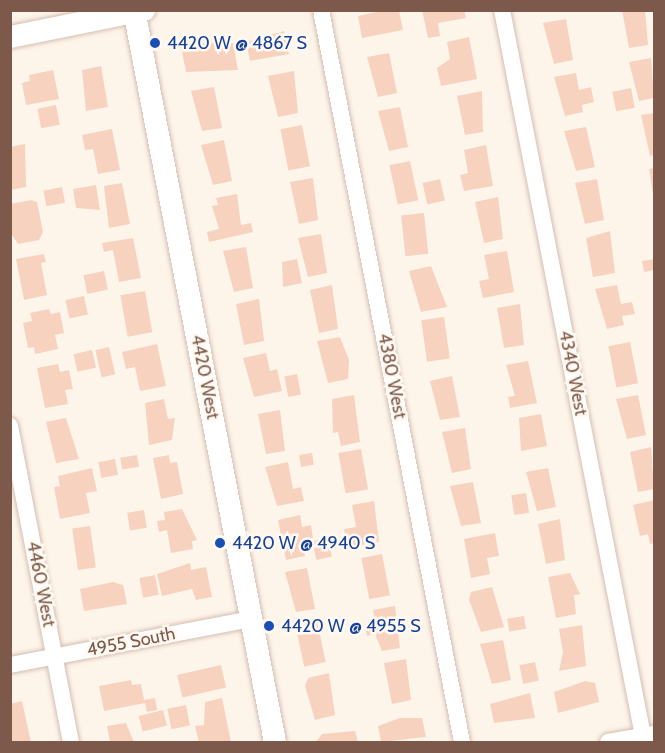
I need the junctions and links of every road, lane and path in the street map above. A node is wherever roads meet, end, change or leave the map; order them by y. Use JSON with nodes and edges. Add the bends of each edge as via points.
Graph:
{"nodes":[{"id":1,"x":321,"y":10,"type":"edge"},
{"id":2,"x":502,"y":10,"type":"edge"},
{"id":3,"x":138,"y":11,"type":"edge"},
{"id":4,"x":10,"y":37,"type":"edge"},
{"id":5,"x":10,"y":426,"type":"edge"},
{"id":6,"x":14,"y":462,"type":"edge"},
{"id":7,"x":252,"y":619,"type":"junction"},
{"id":8,"x":55,"y":657,"type":"junction"},
{"id":9,"x":10,"y":665,"type":"edge"},
{"id":10,"x":649,"y":735,"type":"edge"},
{"id":11,"x":71,"y":742,"type":"edge"},
{"id":12,"x":275,"y":742,"type":"edge"},
{"id":13,"x":462,"y":742,"type":"edge"},
{"id":14,"x":608,"y":742,"type":"edge"}],
"edges":[{"from":1,"to":13,"type":"street","name":"4380 West"},
{"from":2,"to":10,"type":"street","name":"4340 West"},
{"from":3,"to":4,"type":"street"},
{"from":3,"to":7,"type":"street","name":"4420 West"},
{"from":5,"to":6,"type":"street","name":"4460 West"},
{"from":6,"to":8,"type":"street","name":"4460 West"},
{"from":7,"to":8,"type":"street","name":"4955 South"},
{"from":7,"to":12,"type":"street","name":"4420 West"},
{"from":8,"to":9,"type":"street","name":"4955 South"},
{"from":8,"to":11,"type":"street","name":"4460 West"},
{"from":10,"to":14,"type":"street"}]}
